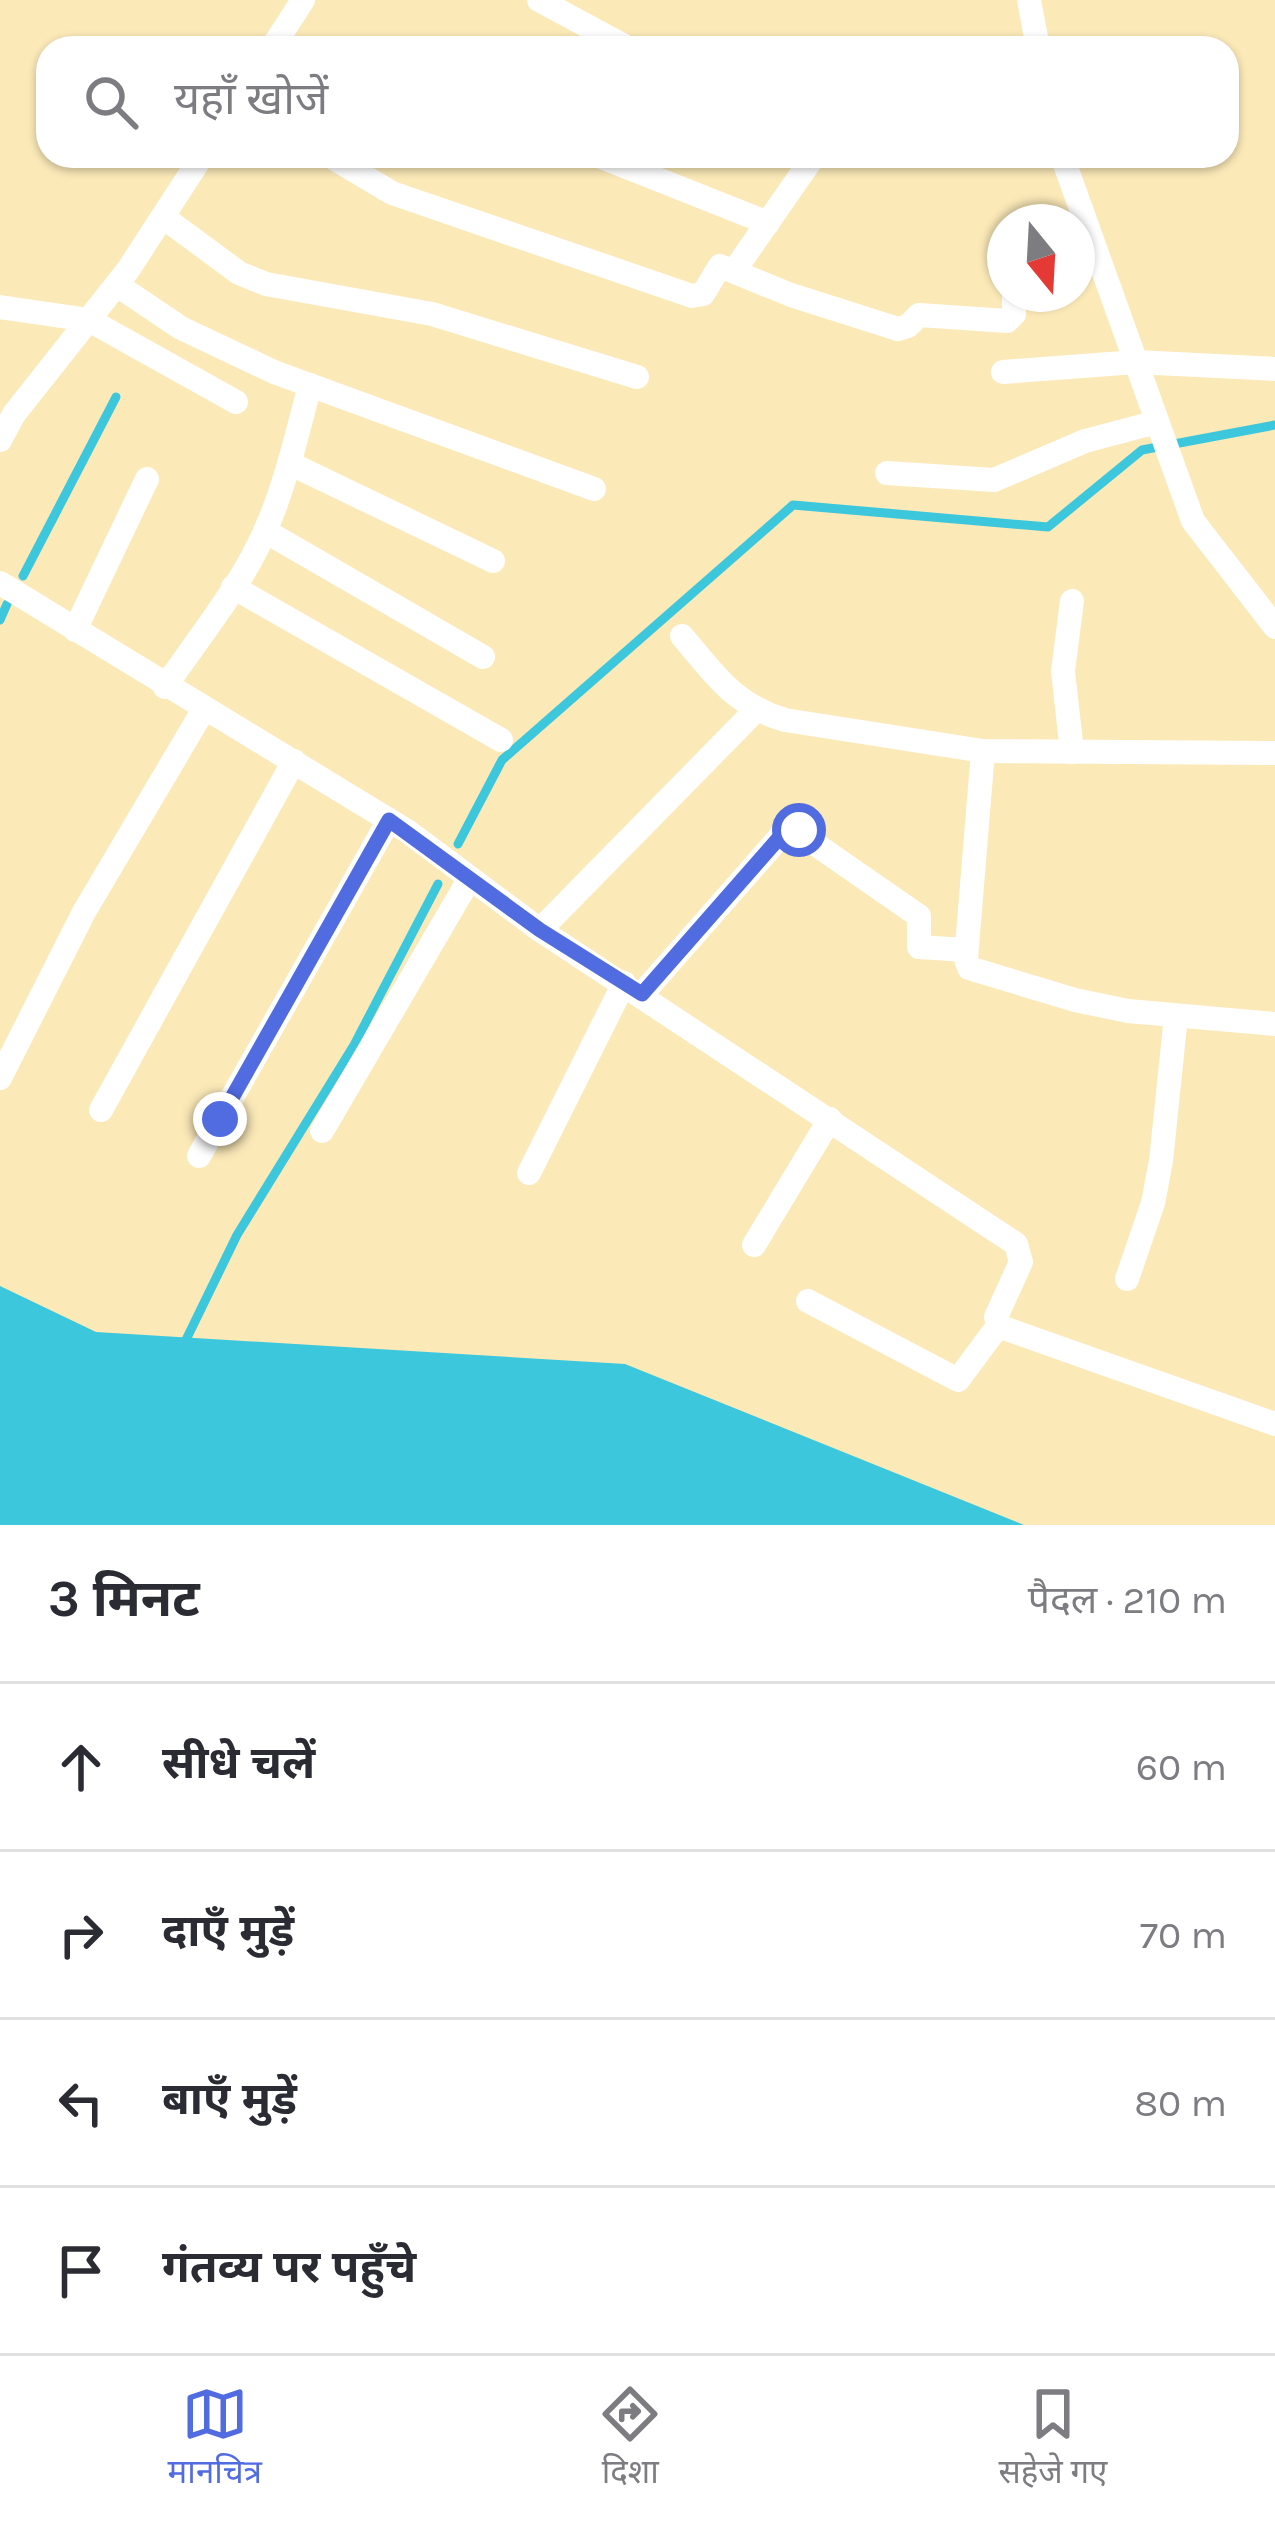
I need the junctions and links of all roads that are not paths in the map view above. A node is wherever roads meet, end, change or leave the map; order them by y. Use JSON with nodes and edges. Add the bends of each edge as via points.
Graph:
{"nodes":[{"id":1,"x":302,"y":0,"type":"edge"},
{"id":2,"x":539,"y":0,"type":"edge"},
{"id":3,"x":1029,"y":0,"type":"edge"},
{"id":4,"x":575,"y":9,"type":"edge"},
{"id":5,"x":280,"y":36,"type":"edge"},
{"id":6,"x":612,"y":36,"type":"edge"},
{"id":7,"x":1036,"y":36,"type":"edge"},
{"id":8,"x":194,"y":168,"type":"edge"},
{"id":9,"x":350,"y":168,"type":"edge"},
{"id":10,"x":628,"y":168,"type":"edge"},
{"id":11,"x":806,"y":168,"type":"edge"},
{"id":12,"x":1065,"y":168,"type":"edge"},
{"id":13,"x":1074,"y":204,"type":"edge"},
{"id":14,"x":163,"y":217,"type":"junction"},
{"id":15,"x":768,"y":223,"type":"junction"},
{"id":16,"x":734,"y":271,"type":"junction"},
{"id":17,"x":1095,"y":277,"type":"edge"},
{"id":18,"x":117,"y":285,"type":"junction"},
{"id":19,"x":0,"y":308,"type":"edge"},
{"id":20,"x":1014,"y":312,"type":"edge"},
{"id":21,"x":88,"y":320,"type":"junction"},
{"id":22,"x":1136,"y":362,"type":"junction"},
{"id":23,"x":1275,"y":369,"type":"edge"},
{"id":24,"x":1003,"y":372,"type":"dead end"},
{"id":25,"x":637,"y":377,"type":"dead end"},
{"id":26,"x":310,"y":386,"type":"junction"},
{"id":27,"x":236,"y":402,"type":"dead end"},
{"id":28,"x":1160,"y":430,"type":"junction"},
{"id":29,"x":0,"y":440,"type":"edge"},
{"id":30,"x":289,"y":464,"type":"junction"},
{"id":31,"x":886,"y":473,"type":"dead end"},
{"id":32,"x":147,"y":479,"type":"dead end"},
{"id":33,"x":593,"y":489,"type":"dead end"},
{"id":34,"x":266,"y":531,"type":"junction"},
{"id":35,"x":493,"y":561,"type":"dead end"},
{"id":36,"x":0,"y":583,"type":"edge"},
{"id":37,"x":233,"y":587,"type":"junction"},
{"id":38,"x":1072,"y":601,"type":"dead end"},
{"id":39,"x":1275,"y":627,"type":"edge"},
{"id":40,"x":76,"y":630,"type":"junction"},
{"id":41,"x":682,"y":636,"type":"dead end"},
{"id":42,"x":483,"y":656,"type":"dead end"},
{"id":43,"x":165,"y":687,"type":"junction"},
{"id":44,"x":204,"y":709,"type":"junction"},
{"id":45,"x":755,"y":711,"type":"junction"},
{"id":46,"x":501,"y":740,"type":"dead end"},
{"id":47,"x":983,"y":751,"type":"junction"},
{"id":48,"x":1072,"y":752,"type":"junction"},
{"id":49,"x":1275,"y":753,"type":"edge"},
{"id":50,"x":294,"y":760,"type":"junction"},
{"id":51,"x":389,"y":820,"type":"junction"},
{"id":52,"x":470,"y":878,"type":"junction"},
{"id":53,"x":540,"y":930,"type":"junction"},
{"id":54,"x":966,"y":950,"type":"junction"},
{"id":55,"x":633,"y":988,"type":"junction"},
{"id":56,"x":1176,"y":1016,"type":"junction"},
{"id":57,"x":1275,"y":1024,"type":"edge"},
{"id":58,"x":0,"y":1078,"type":"edge"},
{"id":59,"x":101,"y":1110,"type":"dead end"},
{"id":60,"x":830,"y":1119,"type":"junction"},
{"id":61,"x":322,"y":1132,"type":"dead end"},
{"id":62,"x":199,"y":1156,"type":"dead end"},
{"id":63,"x":529,"y":1173,"type":"dead end"},
{"id":64,"x":754,"y":1245,"type":"dead end"},
{"id":65,"x":1127,"y":1279,"type":"dead end"},
{"id":66,"x":808,"y":1301,"type":"dead end"},
{"id":67,"x":998,"y":1326,"type":"junction"},
{"id":68,"x":1275,"y":1424,"type":"edge"}],
"edges":[{"from":1,"to":5,"type":"street"},
{"from":2,"to":4,"type":"street"},
{"from":3,"to":7,"type":"street"},
{"from":4,"to":6,"type":"street"},
{"from":8,"to":14,"type":"street"},
{"from":9,"to":16,"type":"street","via":[[392,193],[692,296],[704,294],[720,266]]},
{"from":10,"to":15,"type":"street"},
{"from":11,"to":15,"type":"street"},
{"from":12,"to":13,"type":"street"},
{"from":14,"to":18,"type":"street"},
{"from":14,"to":25,"type":"street","via":[[238,273],[266,284],[432,314]]},
{"from":15,"to":16,"type":"street"},
{"from":16,"to":20,"type":"street","via":[[898,329],[919,315],[1007,321]]},
{"from":17,"to":22,"type":"street"},
{"from":18,"to":21,"type":"street"},
{"from":18,"to":26,"type":"street","via":[[181,328]]},
{"from":19,"to":21,"type":"street"},
{"from":21,"to":27,"type":"street"},
{"from":21,"to":29,"type":"street"},
{"from":22,"to":23,"type":"street"},
{"from":22,"to":24,"type":"street"},
{"from":22,"to":28,"type":"street"},
{"from":26,"to":30,"type":"street"},
{"from":26,"to":33,"type":"street"},
{"from":28,"to":31,"type":"street","via":[[1085,441],[994,480]]},
{"from":28,"to":39,"type":"street","via":[[1193,521]]},
{"from":30,"to":34,"type":"street"},
{"from":30,"to":35,"type":"street"},
{"from":32,"to":40,"type":"street"},
{"from":34,"to":37,"type":"street"},
{"from":34,"to":42,"type":"street"},
{"from":36,"to":40,"type":"street"},
{"from":37,"to":43,"type":"street"},
{"from":37,"to":46,"type":"street"},
{"from":38,"to":48,"type":"street","via":[[1063,671]]},
{"from":40,"to":43,"type":"street"},
{"from":41,"to":45,"type":"street"},
{"from":43,"to":44,"type":"street"},
{"from":44,"to":50,"type":"street"},
{"from":44,"to":58,"type":"street","via":[[84,912]]},
{"from":45,"to":47,"type":"street"},
{"from":45,"to":53,"type":"street"},
{"from":47,"to":48,"type":"street"},
{"from":47,"to":54,"type":"street"},
{"from":48,"to":49,"type":"street"},
{"from":50,"to":51,"type":"street"},
{"from":50,"to":59,"type":"street"},
{"from":51,"to":52,"type":"street"},
{"from":51,"to":62,"type":"street"},
{"from":52,"to":53,"type":"street"},
{"from":52,"to":61,"type":"street"},
{"from":53,"to":55,"type":"street"},
{"from":54,"to":55,"type":"street","via":[[920,947],[921,918],[792,828]]},
{"from":54,"to":56,"type":"street","via":[[969,968],[1075,1000]]},
{"from":55,"to":60,"type":"street"},
{"from":55,"to":63,"type":"street"},
{"from":56,"to":57,"type":"street"},
{"from":56,"to":65,"type":"street","via":[[1161,1161]]},
{"from":60,"to":64,"type":"street"},
{"from":60,"to":67,"type":"street","via":[[1016,1244],[1021,1262]]},
{"from":66,"to":67,"type":"street","via":[[958,1380]]},
{"from":67,"to":68,"type":"street"}]}
